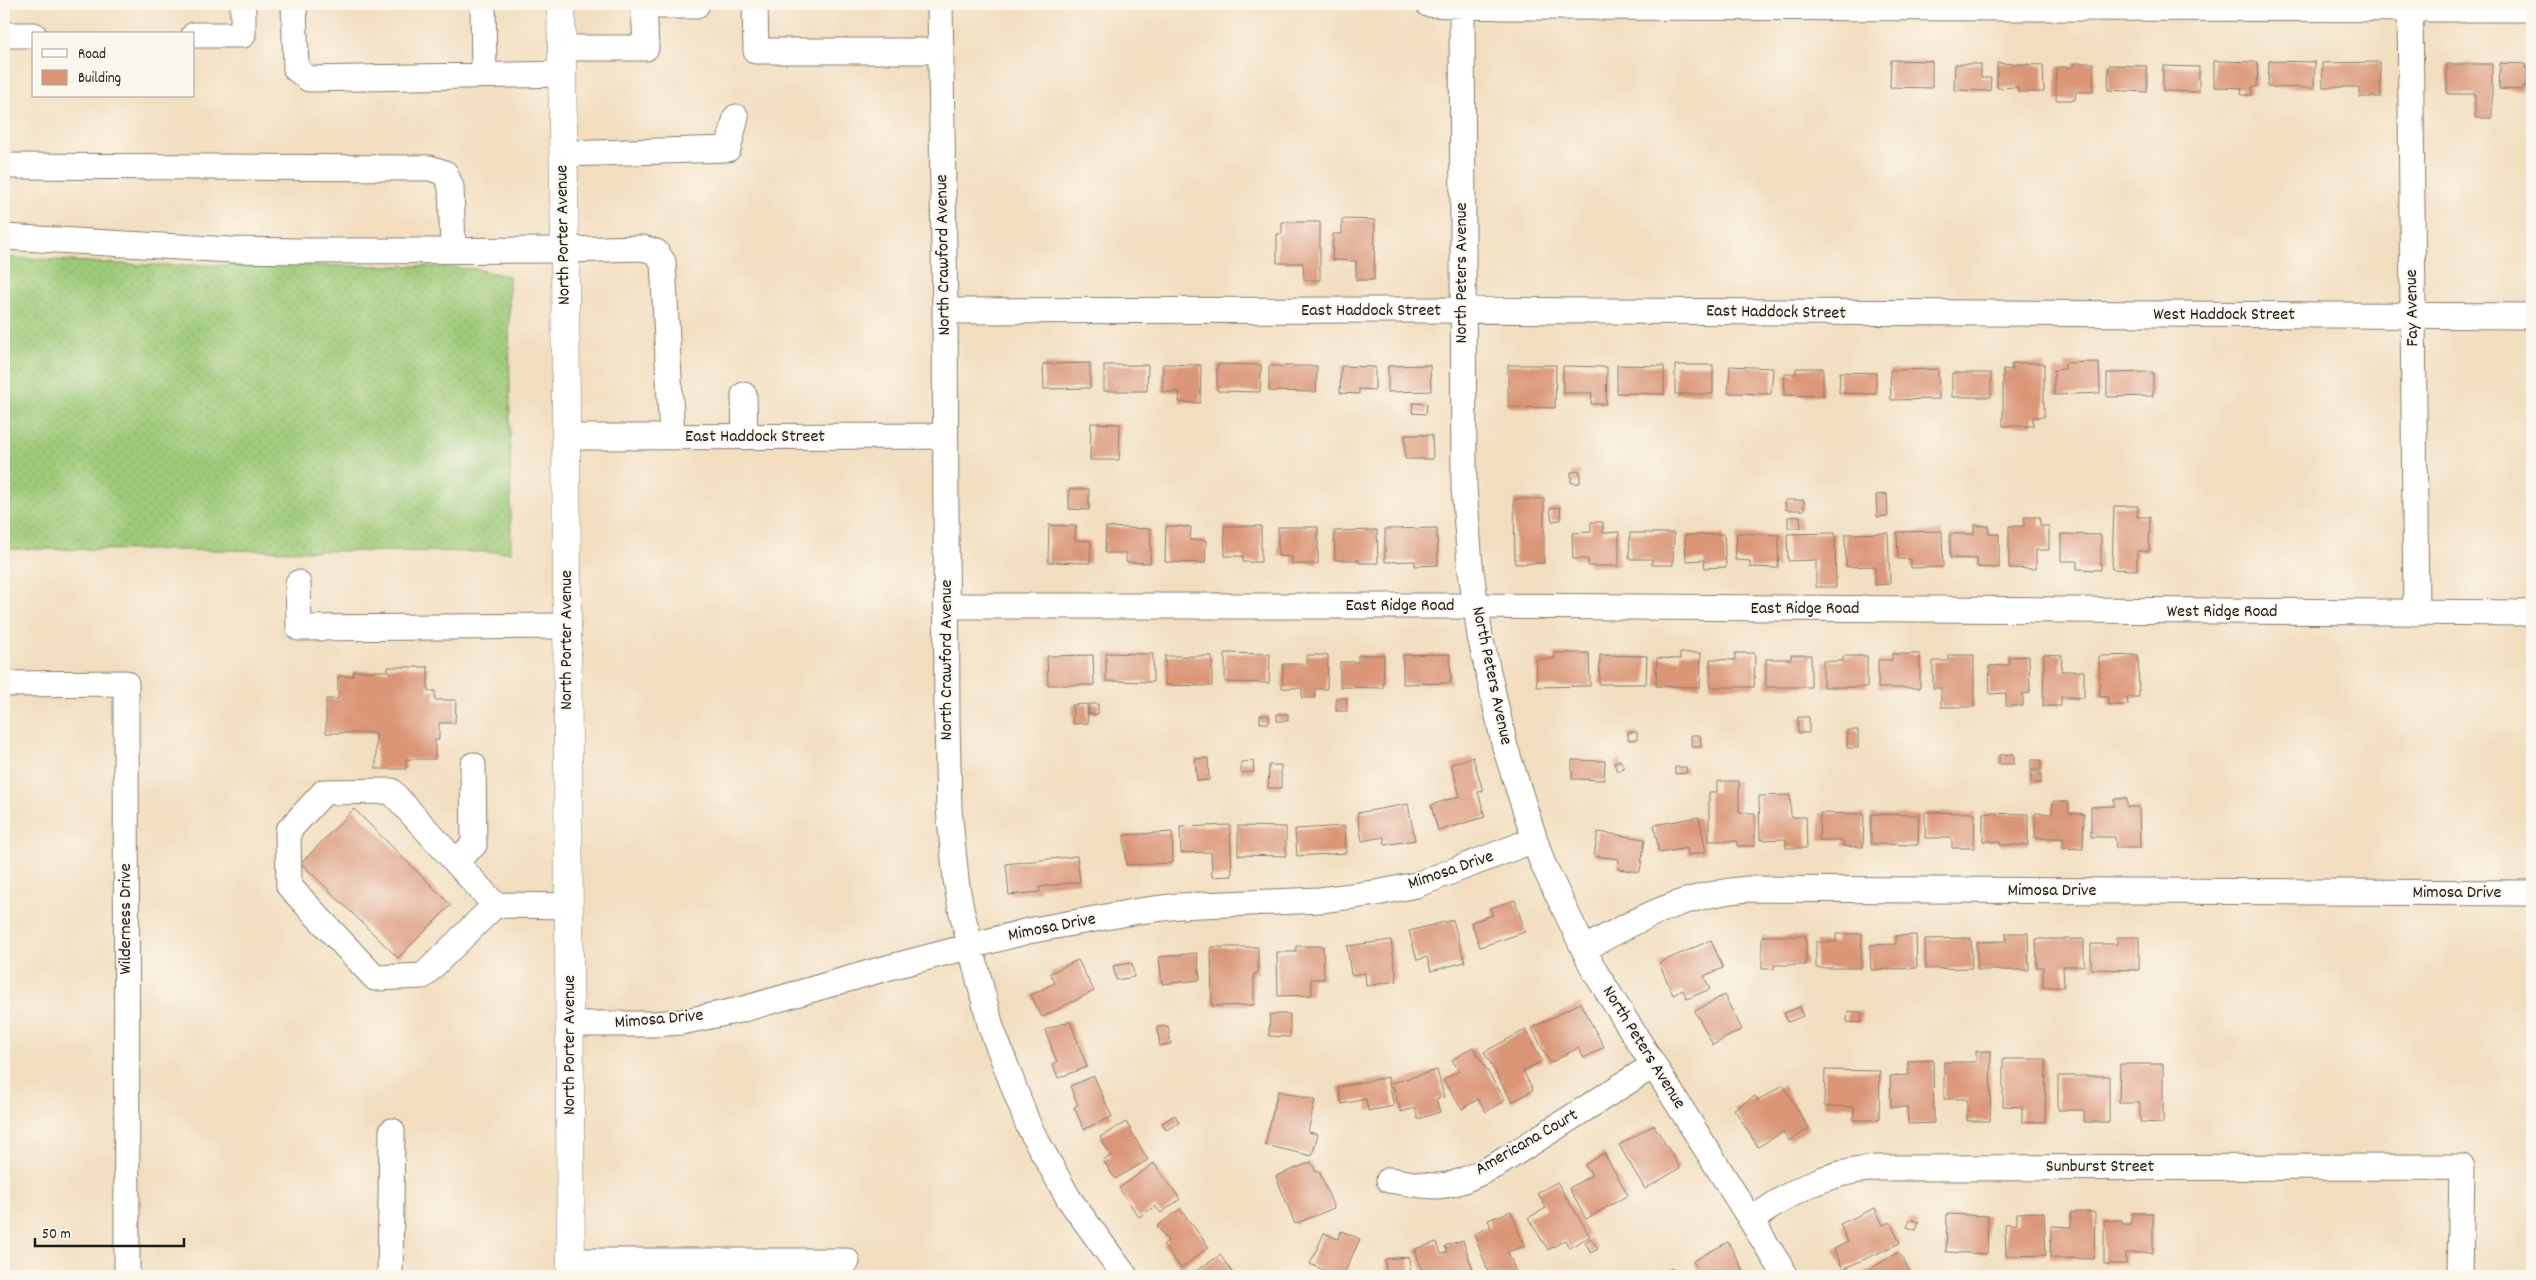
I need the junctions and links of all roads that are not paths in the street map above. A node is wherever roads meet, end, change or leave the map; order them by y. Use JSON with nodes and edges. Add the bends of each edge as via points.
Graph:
{"nodes":[{"id":1,"x":243,"y":4,"type":"edge"},
{"id":2,"x":294,"y":4,"type":"edge"},
{"id":3,"x":482,"y":4,"type":"edge"},
{"id":4,"x":561,"y":4,"type":"edge"},
{"id":5,"x":696,"y":4,"type":"edge"},
{"id":6,"x":756,"y":4,"type":"edge"},
{"id":7,"x":940,"y":4,"type":"edge"},
{"id":8,"x":1428,"y":4,"type":"edge"},
{"id":9,"x":1462,"y":4,"type":"edge"},
{"id":10,"x":2410,"y":6,"type":"edge"},
{"id":11,"x":2532,"y":9,"type":"edge"},
{"id":12,"x":4,"y":35,"type":"edge"},
{"id":13,"x":32,"y":35,"type":"edge"},
{"id":14,"x":195,"y":35,"type":"edge"},
{"id":15,"x":940,"y":51,"type":"junction"},
{"id":16,"x":562,"y":61,"type":"junction"},
{"id":17,"x":484,"y":74,"type":"junction"},
{"id":18,"x":736,"y":116,"type":"dead end"},
{"id":19,"x":563,"y":154,"type":"junction"},
{"id":20,"x":4,"y":166,"type":"edge"},
{"id":21,"x":4,"y":237,"type":"edge"},
{"id":22,"x":454,"y":250,"type":"junction"},
{"id":23,"x":565,"y":250,"type":"junction"},
{"id":24,"x":945,"y":311,"type":"junction"},
{"id":25,"x":1462,"y":311,"type":"junction"},
{"id":26,"x":1917,"y":314,"type":"joint"},
{"id":27,"x":2413,"y":315,"type":"junction"},
{"id":28,"x":2532,"y":316,"type":"edge"},
{"id":29,"x":744,"y":395,"type":"dead end"},
{"id":30,"x":945,"y":436,"type":"junction"},
{"id":31,"x":566,"y":437,"type":"junction"},
{"id":32,"x":672,"y":437,"type":"junction"},
{"id":33,"x":745,"y":437,"type":"junction"},
{"id":34,"x":298,"y":583,"type":"dead end"},
{"id":35,"x":947,"y":606,"type":"junction"},
{"id":36,"x":1476,"y":606,"type":"junction"},
{"id":37,"x":1912,"y":610,"type":"joint"},
{"id":38,"x":2416,"y":613,"type":"junction"},
{"id":39,"x":2532,"y":613,"type":"edge"},
{"id":40,"x":567,"y":626,"type":"junction"},
{"id":41,"x":4,"y":684,"type":"edge"},
{"id":42,"x":473,"y":765,"type":"dead end"},
{"id":43,"x":1534,"y":840,"type":"junction"},
{"id":44,"x":455,"y":862,"type":"junction"},
{"id":45,"x":2532,"y":893,"type":"edge"},
{"id":46,"x":494,"y":905,"type":"junction"},
{"id":47,"x":569,"y":906,"type":"junction"},
{"id":48,"x":970,"y":946,"type":"junction"},
{"id":49,"x":1584,"y":949,"type":"junction"},
{"id":50,"x":570,"y":1024,"type":"junction"},
{"id":51,"x":1654,"y":1065,"type":"junction"},
{"id":52,"x":392,"y":1131,"type":"dead end"},
{"id":53,"x":1389,"y":1180,"type":"dead end"},
{"id":54,"x":1751,"y":1220,"type":"junction"},
{"id":55,"x":847,"y":1261,"type":"dead end"},
{"id":56,"x":571,"y":1269,"type":"edge"},
{"id":57,"x":127,"y":1276,"type":"edge"},
{"id":58,"x":390,"y":1276,"type":"edge"},
{"id":59,"x":1125,"y":1276,"type":"edge"},
{"id":60,"x":1786,"y":1276,"type":"edge"},
{"id":61,"x":2460,"y":1276,"type":"edge"}],
"edges":[{"from":1,"to":14,"type":"street","via":[[243,34]]},
{"from":2,"to":17,"type":"street","via":[[296,69],[309,79]]},
{"from":3,"to":17,"type":"street"},
{"from":4,"to":16,"type":"main road","name":"North Porter Avenue"},
{"from":5,"to":16,"type":"street","via":[[644,6],[646,48]]},
{"from":6,"to":15,"type":"street","via":[[756,51]]},
{"from":7,"to":15,"type":"street","name":"North Crawford Avenue"},
{"from":8,"to":9,"type":"street"},
{"from":9,"to":10,"type":"street"},
{"from":9,"to":25,"type":"street","name":"North Peters Avenue"},
{"from":10,"to":11,"type":"street"},
{"from":10,"to":27,"type":"street","name":"Fay Avenue"},
{"from":12,"to":13,"type":"street"},
{"from":15,"to":24,"type":"street","name":"North Crawford Avenue"},
{"from":16,"to":17,"type":"street"},
{"from":16,"to":19,"type":"main road","name":"North Porter Avenue"},
{"from":18,"to":19,"type":"street","via":[[728,149]]},
{"from":19,"to":23,"type":"main road","name":"North Porter Avenue"},
{"from":20,"to":22,"type":"street","via":[[430,168],[444,173],[451,187]]},
{"from":21,"to":22,"type":"street","via":[[231,250]]},
{"from":22,"to":23,"type":"street"},
{"from":23,"to":31,"type":"main road","name":"North Porter Avenue"},
{"from":23,"to":32,"type":"street","via":[[643,248],[656,252],[663,262]]},
{"from":24,"to":25,"type":"street","name":"East Haddock Street"},
{"from":24,"to":30,"type":"street","name":"North Crawford Avenue"},
{"from":25,"to":26,"type":"street","name":"East Haddock Street"},
{"from":25,"to":36,"type":"street","name":"North Peters Avenue","via":[[1464,487]]},
{"from":26,"to":27,"type":"street","name":"West Haddock Street"},
{"from":27,"to":28,"type":"street","name":"West Haddock Street"},
{"from":27,"to":38,"type":"street","name":"Fay Avenue"},
{"from":29,"to":33,"type":"street"},
{"from":30,"to":33,"type":"street","name":"East Haddock Street"},
{"from":30,"to":35,"type":"street","name":"North Crawford Avenue"},
{"from":31,"to":32,"type":"street","name":"East Haddock Street"},
{"from":31,"to":40,"type":"main road","name":"North Porter Avenue"},
{"from":32,"to":33,"type":"street","name":"East Haddock Street"},
{"from":34,"to":40,"type":"street","via":[[299,628]]},
{"from":35,"to":36,"type":"street","name":"East Ridge Road"},
{"from":35,"to":48,"type":"street","name":"North Crawford Avenue","via":[[951,846]]},
{"from":36,"to":37,"type":"street","name":"East Ridge Road"},
{"from":36,"to":43,"type":"street","name":"North Peters Avenue","via":[[1505,748]]},
{"from":37,"to":38,"type":"street","name":"West Ridge Road"},
{"from":38,"to":39,"type":"street","name":"West Ridge Road"},
{"from":40,"to":47,"type":"main road","name":"North Porter Avenue"},
{"from":41,"to":57,"type":"street","name":"Wilderness Drive","via":[[126,683]]},
{"from":42,"to":44,"type":"street","via":[[474,845]]},
{"from":43,"to":48,"type":"street","name":"Mimosa Drive","via":[[1416,885],[1376,893],[1320,900],[1179,906],[1028,931]]},
{"from":43,"to":49,"type":"street","name":"North Peters Avenue"},
{"from":44,"to":46,"type":"street"},
{"from":44,"to":46,"type":"street","via":[[391,791],[324,792],[288,831],[289,886],[375,978],[423,976]]},
{"from":45,"to":49,"type":"street","name":"Mimosa Drive","via":[[1726,891],[1678,902],[1644,916]]},
{"from":46,"to":47,"type":"street"},
{"from":47,"to":50,"type":"main road","name":"North Porter Avenue"},
{"from":48,"to":50,"type":"street","name":"Mimosa Drive","via":[[725,1013],[654,1024]]},
{"from":48,"to":59,"type":"street","name":"North Crawford Avenue","via":[[991,1028],[1029,1127],[1069,1200]]},
{"from":49,"to":51,"type":"street","name":"North Peters Avenue"},
{"from":50,"to":56,"type":"main road","name":"North Porter Avenue"},
{"from":51,"to":53,"type":"street","name":"Americana Court","via":[[1507,1158],[1472,1176],[1435,1186]]},
{"from":51,"to":54,"type":"street","name":"North Peters Avenue"},
{"from":52,"to":58,"type":"street"},
{"from":54,"to":60,"type":"street","name":"North Peters Avenue"},
{"from":54,"to":61,"type":"street","name":"Sunburst Street","via":[[1818,1179],[1851,1170],[1877,1168],[2462,1167]]},
{"from":55,"to":56,"type":"street"}]}
